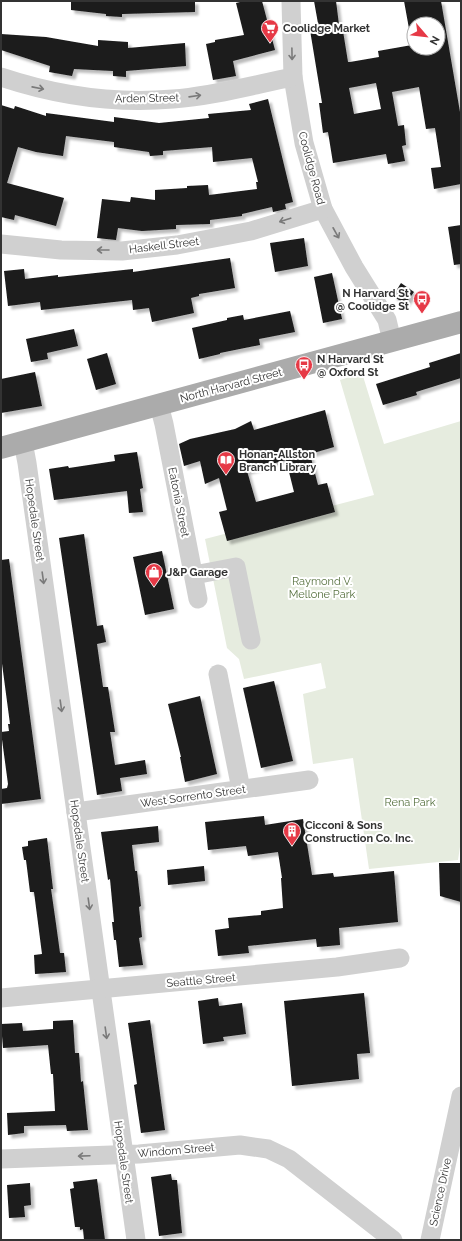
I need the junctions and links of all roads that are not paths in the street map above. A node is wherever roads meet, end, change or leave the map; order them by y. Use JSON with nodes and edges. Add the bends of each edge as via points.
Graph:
{"nodes":[{"id":1,"x":291,"y":1,"type":"edge"},
{"id":2,"x":1,"y":77,"type":"edge"},
{"id":3,"x":293,"y":77,"type":"junction"},
{"id":4,"x":322,"y":209,"type":"junction"},
{"id":5,"x":1,"y":244,"type":"edge"},
{"id":6,"x":461,"y":322,"type":"edge"},
{"id":7,"x":392,"y":341,"type":"junction"},
{"id":8,"x":158,"y":405,"type":"junction"},
{"id":9,"x":23,"y":442,"type":"junction"},
{"id":10,"x":1,"y":448,"type":"edge"},
{"id":11,"x":194,"y":575,"type":"junction"},
{"id":12,"x":198,"y":599,"type":"dead end"},
{"id":13,"x":251,"y":640,"type":"dead end"},
{"id":14,"x":218,"y":674,"type":"dead end"},
{"id":15,"x":309,"y":780,"type":"dead end"},
{"id":16,"x":241,"y":789,"type":"junction"},
{"id":17,"x":76,"y":812,"type":"junction"},
{"id":18,"x":400,"y":958,"type":"dead end"},
{"id":19,"x":100,"y":989,"type":"junction"},
{"id":20,"x":1,"y":998,"type":"edge"},
{"id":21,"x":461,"y":1096,"type":"edge"},
{"id":22,"x":123,"y":1154,"type":"junction"},
{"id":23,"x":1,"y":1159,"type":"edge"},
{"id":24,"x":136,"y":1240,"type":"edge"},
{"id":25,"x":393,"y":1240,"type":"edge"},
{"id":26,"x":430,"y":1240,"type":"edge"}],
"edges":[{"from":1,"to":3,"type":"street","name":"Coolidge Road","one_way":true},
{"from":2,"to":3,"type":"street","name":"Arden Street","one_way":true,"via":[[26,85],[77,95],[130,100],[180,98],[224,92]]},
{"from":3,"to":4,"type":"street","name":"Coolidge Road","via":[[304,143]]},
{"from":4,"to":5,"type":"street","name":"Haskell Street","one_way":true,"via":[[251,231],[177,245],[122,251],[69,250]]},
{"from":4,"to":7,"type":"street","name":"Coolidge Road","one_way":true,"via":[[387,320]]},
{"from":6,"to":7,"type":"main road","name":"North Harvard Street"},
{"from":7,"to":8,"type":"main road","name":"North Harvard Street"},
{"from":8,"to":9,"type":"main road","name":"North Harvard Street"},
{"from":8,"to":11,"type":"street","name":"Eatonia Street"},
{"from":9,"to":10,"type":"main road","name":"North Harvard Street"},
{"from":9,"to":17,"type":"street","name":"Hopedale Street","one_way":true},
{"from":11,"to":12,"type":"street","name":"Eatonia Street"},
{"from":11,"to":13,"type":"street","via":[[236,567]]},
{"from":14,"to":16,"type":"street"},
{"from":15,"to":16,"type":"street","name":"West Sorrento Street"},
{"from":16,"to":17,"type":"street","name":"West Sorrento Street"},
{"from":17,"to":19,"type":"street","name":"Hopedale Street","one_way":true},
{"from":18,"to":19,"type":"street","name":"Seattle Street","via":[[337,968]]},
{"from":19,"to":20,"type":"street","name":"Seattle Street"},
{"from":19,"to":22,"type":"street","name":"Hopedale Street","one_way":true},
{"from":21,"to":26,"type":"street","name":"Science Drive"},
{"from":22,"to":23,"type":"street","name":"Windom Street","one_way":true},
{"from":22,"to":24,"type":"street","name":"Hopedale Street"},
{"from":22,"to":25,"type":"street","name":"Windom Street","via":[[230,1146],[268,1149],[289,1159]]}]}
